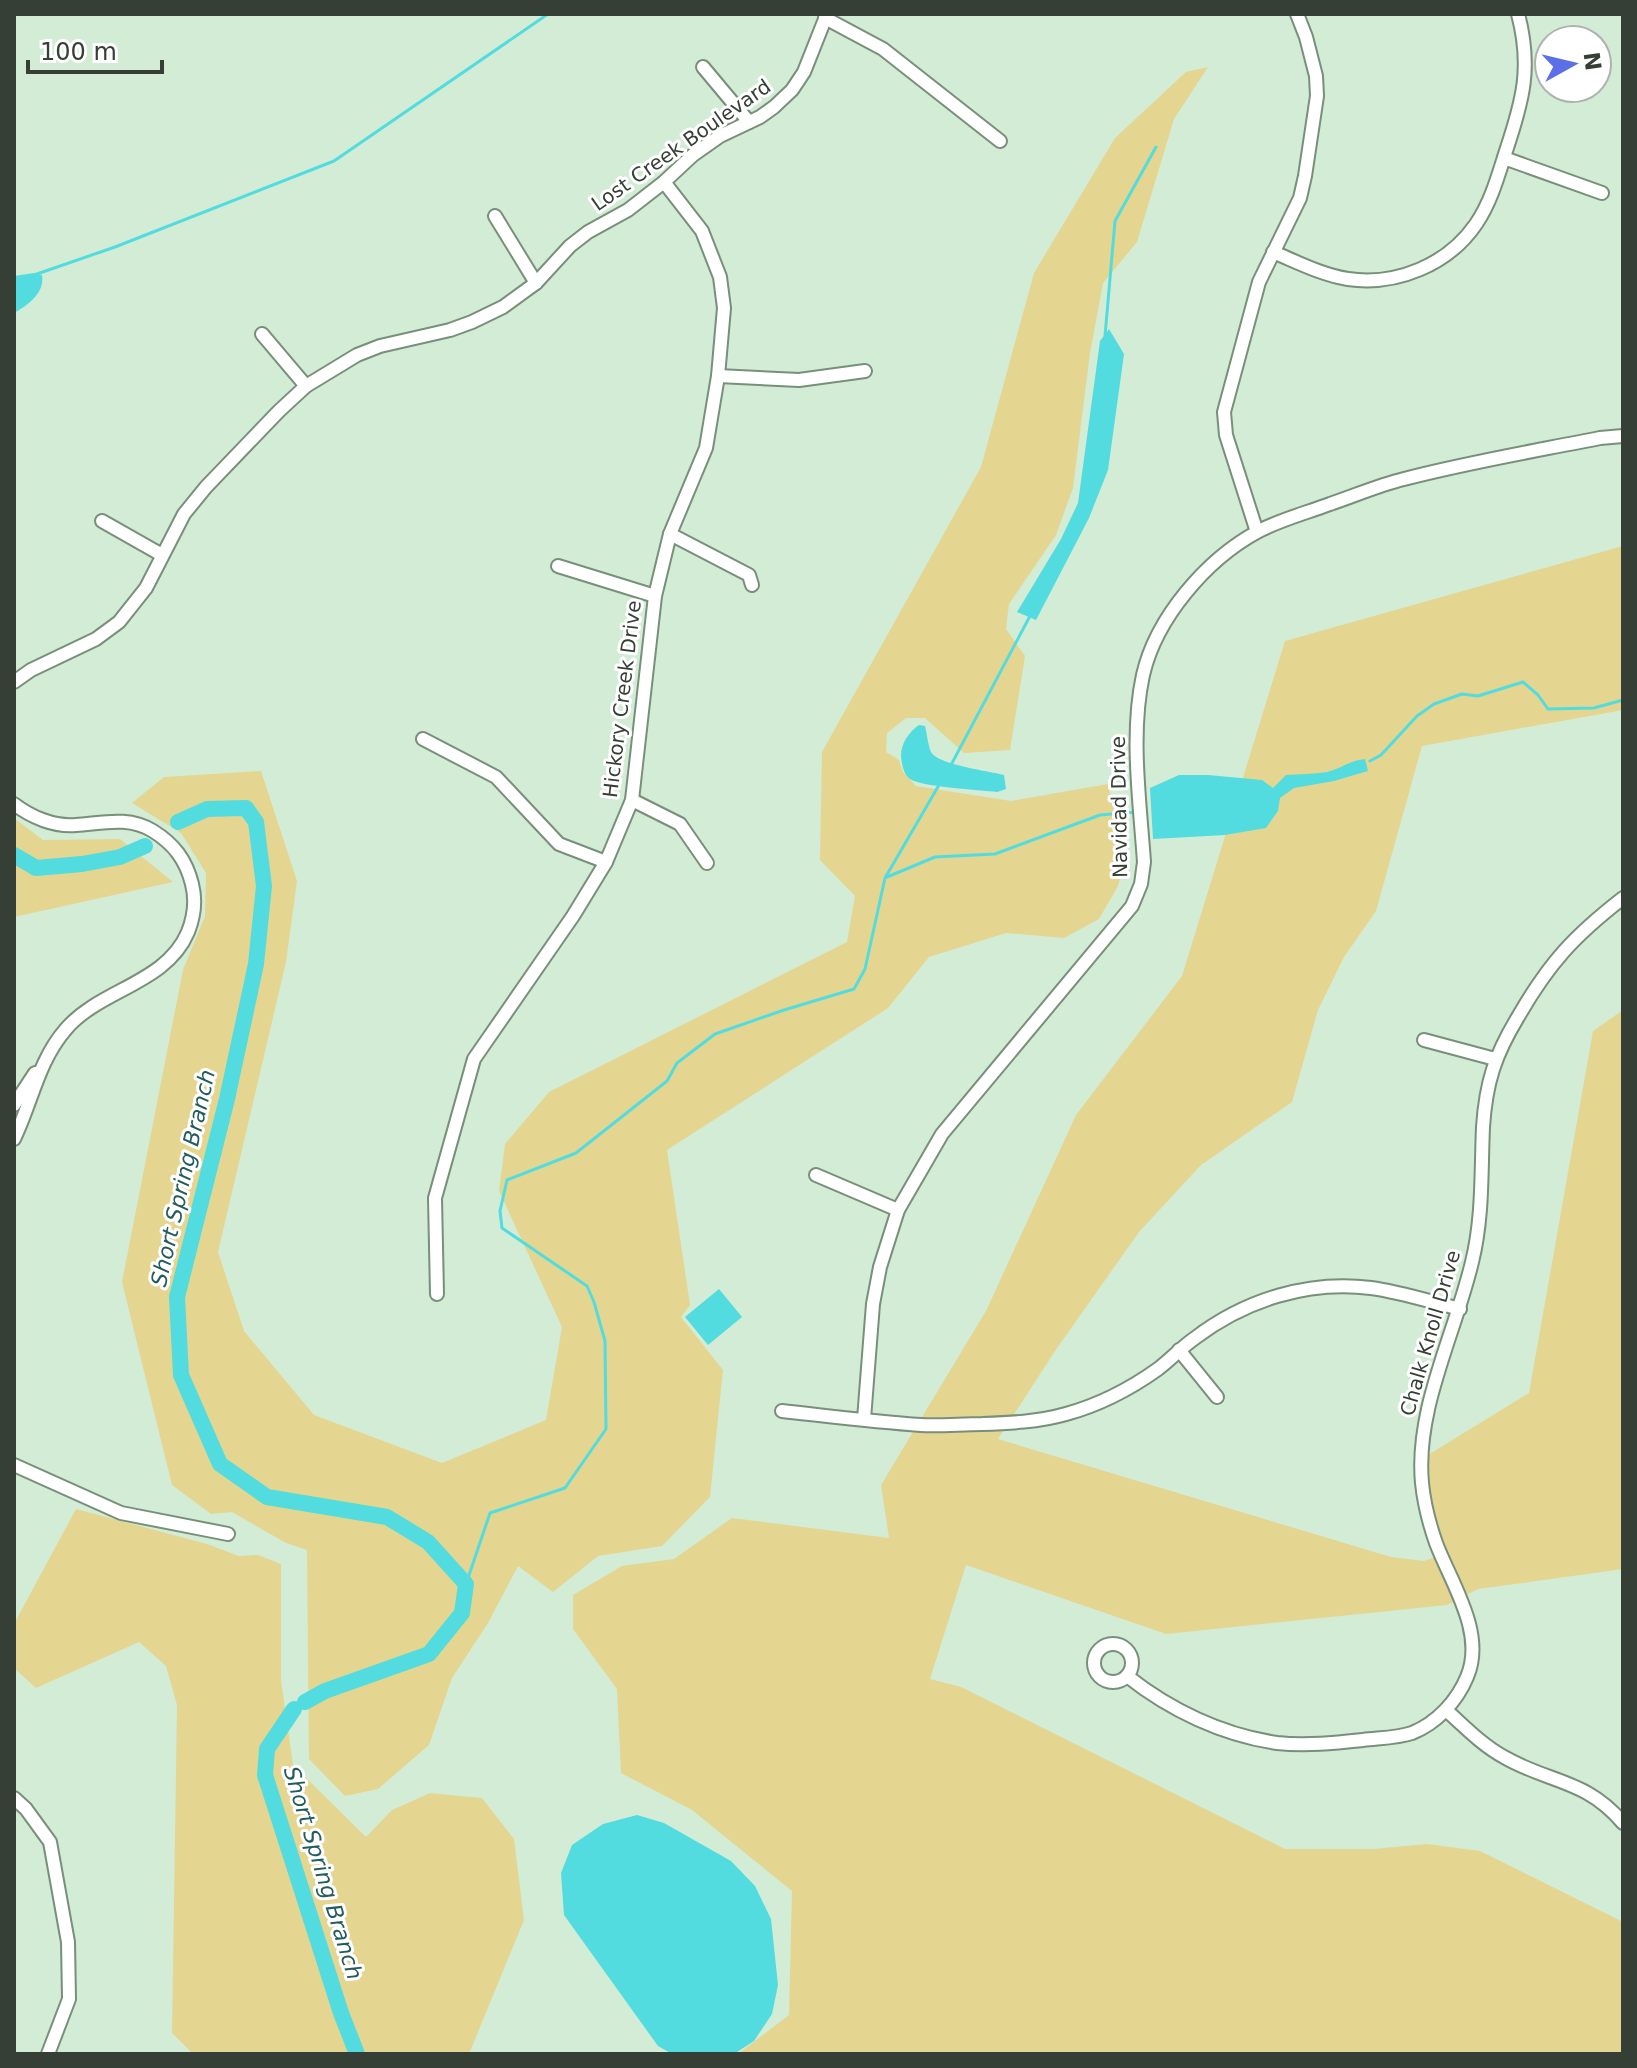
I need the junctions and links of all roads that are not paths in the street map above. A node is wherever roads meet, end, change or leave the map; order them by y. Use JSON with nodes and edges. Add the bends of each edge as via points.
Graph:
{"nodes":[{"id":1,"x":1297,"y":14,"type":"edge"},
{"id":2,"x":1518,"y":14,"type":"edge"},
{"id":3,"x":826,"y":16,"type":"edge"},
{"id":4,"x":703,"y":67,"type":"dead end"},
{"id":5,"x":749,"y":122,"type":"junction"},
{"id":6,"x":1000,"y":141,"type":"dead end"},
{"id":7,"x":1504,"y":158,"type":"junction"},
{"id":8,"x":664,"y":182,"type":"junction"},
{"id":9,"x":1602,"y":193,"type":"dead end"},
{"id":10,"x":495,"y":216,"type":"dead end"},
{"id":11,"x":1273,"y":252,"type":"junction"},
{"id":12,"x":536,"y":283,"type":"junction"},
{"id":13,"x":262,"y":334,"type":"dead end"},
{"id":14,"x":865,"y":371,"type":"dead end"},
{"id":15,"x":718,"y":376,"type":"junction"},
{"id":16,"x":306,"y":386,"type":"junction"},
{"id":17,"x":1623,"y":436,"type":"edge"},
{"id":18,"x":102,"y":521,"type":"dead end"},
{"id":19,"x":1257,"y":532,"type":"junction"},
{"id":20,"x":670,"y":534,"type":"junction"},
{"id":21,"x":162,"y":555,"type":"junction"},
{"id":22,"x":558,"y":566,"type":"dead end"},
{"id":23,"x":752,"y":585,"type":"dead end"},
{"id":24,"x":655,"y":596,"type":"junction"},
{"id":25,"x":14,"y":682,"type":"edge"},
{"id":26,"x":423,"y":739,"type":"dead end"},
{"id":27,"x":632,"y":800,"type":"junction"},
{"id":28,"x":14,"y":804,"type":"edge"},
{"id":29,"x":606,"y":862,"type":"junction"},
{"id":30,"x":707,"y":863,"type":"dead end"},
{"id":31,"x":1623,"y":898,"type":"edge"},
{"id":32,"x":1424,"y":1040,"type":"dead end"},
{"id":33,"x":1495,"y":1059,"type":"junction"},
{"id":34,"x":42,"y":1065,"type":"junction"},
{"id":35,"x":14,"y":1105,"type":"edge"},
{"id":36,"x":14,"y":1139,"type":"edge"},
{"id":37,"x":816,"y":1175,"type":"dead end"},
{"id":38,"x":898,"y":1210,"type":"junction"},
{"id":39,"x":437,"y":1294,"type":"dead end"},
{"id":40,"x":1460,"y":1309,"type":"junction"},
{"id":41,"x":1179,"y":1350,"type":"junction"},
{"id":42,"x":1217,"y":1397,"type":"dead end"},
{"id":43,"x":782,"y":1411,"type":"dead end"},
{"id":44,"x":864,"y":1419,"type":"junction"},
{"id":45,"x":14,"y":1465,"type":"edge"},
{"id":46,"x":228,"y":1534,"type":"dead end"},
{"id":47,"x":1127,"y":1676,"type":"dead end"},
{"id":48,"x":1446,"y":1710,"type":"junction"},
{"id":49,"x":14,"y":1798,"type":"edge"},
{"id":50,"x":1623,"y":1823,"type":"edge"},
{"id":51,"x":48,"y":2054,"type":"edge"}],
"edges":[{"from":1,"to":11,"type":"street","via":[[1317,96],[1300,198]]},
{"from":2,"to":7,"type":"street","via":[[1526,48],[1525,85]]},
{"from":3,"to":5,"type":"street","name":"Lost Creek Boulevard","via":[[792,90]]},
{"from":3,"to":6,"type":"street","via":[[883,49]]},
{"from":4,"to":5,"type":"street"},
{"from":5,"to":8,"type":"street","name":"Lost Creek Boulevard","via":[[693,155]]},
{"from":7,"to":9,"type":"street"},
{"from":7,"to":11,"type":"street","via":[[1476,224],[1426,267],[1387,279],[1345,279]]},
{"from":8,"to":12,"type":"street","name":"Lost Creek Boulevard","via":[[570,246]]},
{"from":8,"to":15,"type":"street","name":"Hickory Creek Drive","via":[[702,231],[720,277],[724,308]]},
{"from":10,"to":12,"type":"street"},
{"from":11,"to":19,"type":"street","via":[[1259,282],[1224,412],[1226,435]]},
{"from":12,"to":16,"type":"street","name":"Lost Creek Boulevard","via":[[472,322],[380,346]]},
{"from":13,"to":16,"type":"street"},
{"from":14,"to":15,"type":"street","via":[[799,380]]},
{"from":15,"to":20,"type":"street","name":"Hickory Creek Drive","via":[[706,448]]},
{"from":16,"to":21,"type":"street","name":"Lost Creek Boulevard","via":[[206,487]]},
{"from":17,"to":19,"type":"street","name":"Navidad Drive","via":[[1402,479]]},
{"from":18,"to":21,"type":"street"},
{"from":19,"to":38,"type":"street","name":"Navidad Drive","via":[[1206,570],[1150,651],[1137,729],[1144,862],[1132,906],[942,1134]]},
{"from":20,"to":23,"type":"street","via":[[749,575]]},
{"from":20,"to":24,"type":"street","name":"Hickory Creek Drive"},
{"from":21,"to":25,"type":"street","name":"Lost Creek Boulevard","via":[[146,588],[119,622]]},
{"from":22,"to":24,"type":"street"},
{"from":24,"to":27,"type":"street","name":"Hickory Creek Drive"},
{"from":26,"to":29,"type":"street","via":[[496,777],[559,844]]},
{"from":27,"to":29,"type":"street","name":"Hickory Creek Drive"},
{"from":27,"to":30,"type":"street","via":[[680,824]]},
{"from":28,"to":34,"type":"street","via":[[51,822],[116,820],[150,829],[182,858],[193,889],[192,922],[174,957],[88,1008],[55,1042]]},
{"from":29,"to":39,"type":"street","name":"Hickory Creek Drive","via":[[474,1059],[435,1198]]},
{"from":31,"to":33,"type":"street","name":"Chalk Knoll Drive","via":[[1550,966]]},
{"from":32,"to":33,"type":"street"},
{"from":33,"to":40,"type":"street","name":"Chalk Knoll Drive","via":[[1486,1098],[1473,1259]]},
{"from":34,"to":35,"type":"street"},
{"from":34,"to":36,"type":"street"},
{"from":37,"to":38,"type":"street"},
{"from":38,"to":44,"type":"street","name":"Navidad Drive","via":[[873,1304]]},
{"from":40,"to":41,"type":"street","via":[[1370,1288],[1301,1290],[1233,1313]]},
{"from":40,"to":48,"type":"street","name":"Chalk Knoll Drive","via":[[1425,1420],[1421,1463],[1428,1516],[1466,1615],[1472,1645],[1468,1676]]},
{"from":41,"to":42,"type":"street"},
{"from":41,"to":44,"type":"street","via":[[1123,1391],[1054,1417],[923,1425]]},
{"from":43,"to":44,"type":"street"},
{"from":45,"to":46,"type":"street","via":[[121,1513]]},
{"from":47,"to":48,"type":"street","name":"Chalk Knoll Drive","via":[[1202,1722],[1278,1743],[1398,1736]]},
{"from":48,"to":50,"type":"street","via":[[1503,1757],[1584,1790]]},
{"from":49,"to":51,"type":"street","via":[[50,1842],[68,1942],[69,1999]]}]}
